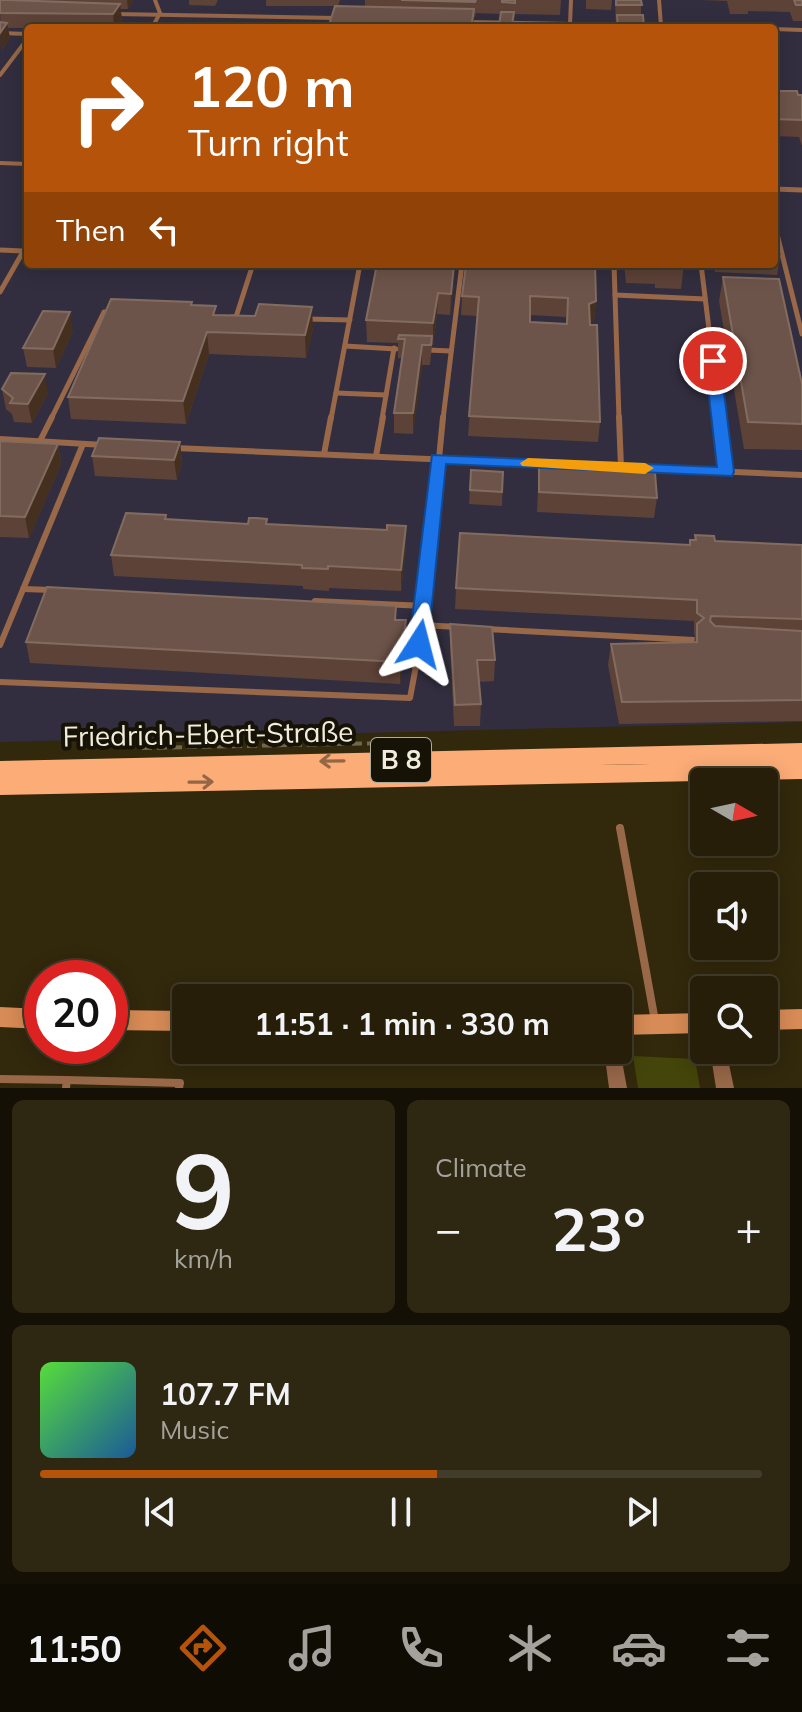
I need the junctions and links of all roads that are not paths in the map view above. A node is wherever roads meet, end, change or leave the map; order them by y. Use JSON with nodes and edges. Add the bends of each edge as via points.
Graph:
{"nodes":[{"id":1,"x":155,"y":0,"type":"edge"},
{"id":2,"x":571,"y":0,"type":"edge"},
{"id":3,"x":659,"y":0,"type":"edge"},
{"id":4,"x":160,"y":13,"type":"junction"},
{"id":5,"x":106,"y":14,"type":"edge"},
{"id":6,"x":322,"y":18,"type":"junction"},
{"id":7,"x":347,"y":19,"type":"edge"},
{"id":8,"x":458,"y":21,"type":"edge"},
{"id":9,"x":154,"y":24,"type":"edge"},
{"id":10,"x":320,"y":24,"type":"edge"},
{"id":11,"x":482,"y":24,"type":"edge"},
{"id":12,"x":570,"y":24,"type":"edge"},
{"id":13,"x":661,"y":24,"type":"edge"},
{"id":14,"x":778,"y":29,"type":"edge"},
{"id":15,"x":802,"y":30,"type":"edge"},
{"id":16,"x":0,"y":33,"type":"edge"},
{"id":17,"x":24,"y":36,"type":"edge"},
{"id":18,"x":24,"y":42,"type":"edge"},
{"id":19,"x":0,"y":75,"type":"edge"},
{"id":20,"x":0,"y":163,"type":"edge"},
{"id":21,"x":24,"y":164,"type":"edge"},
{"id":22,"x":778,"y":189,"type":"edge"},
{"id":23,"x":802,"y":190,"type":"edge"},
{"id":24,"x":778,"y":238,"type":"edge"},
{"id":25,"x":0,"y":250,"type":"edge"},
{"id":26,"x":23,"y":251,"type":"joint"},
{"id":27,"x":252,"y":268,"type":"edge"},
{"id":28,"x":359,"y":268,"type":"edge"},
{"id":29,"x":461,"y":268,"type":"edge"},
{"id":30,"x":614,"y":268,"type":"edge"},
{"id":31,"x":701,"y":268,"type":"edge"},
{"id":32,"x":0,"y":292,"type":"edge"},
{"id":33,"x":615,"y":295,"type":"junction"},
{"id":34,"x":720,"y":296,"type":"edge"},
{"id":35,"x":705,"y":297,"type":"junction"},
{"id":36,"x":778,"y":298,"type":"edge"},
{"id":37,"x":793,"y":298,"type":"junction"},
{"id":38,"x":119,"y":313,"type":"edge"},
{"id":39,"x":221,"y":316,"type":"edge"},
{"id":40,"x":236,"y":317,"type":"junction"},
{"id":41,"x":250,"y":317,"type":"edge"},
{"id":42,"x":293,"y":318,"type":"edge"},
{"id":43,"x":350,"y":320,"type":"junction"},
{"id":44,"x":802,"y":334,"type":"edge"},
{"id":45,"x":345,"y":346,"type":"junction"},
{"id":46,"x":394,"y":348,"type":"junction"},
{"id":47,"x":408,"y":349,"type":"edge"},
{"id":48,"x":422,"y":350,"type":"edge"},
{"id":49,"x":451,"y":351,"type":"junction"},
{"id":50,"x":336,"y":393,"type":"junction"},
{"id":51,"x":386,"y":395,"type":"junction"},
{"id":52,"x":0,"y":439,"type":"edge"},
{"id":53,"x":40,"y":441,"type":"junction"},
{"id":54,"x":83,"y":444,"type":"junction"},
{"id":55,"x":113,"y":445,"type":"edge"},
{"id":56,"x":174,"y":448,"type":"edge"},
{"id":57,"x":324,"y":454,"type":"junction"},
{"id":58,"x":376,"y":456,"type":"junction"},
{"id":59,"x":438,"y":459,"type":"junction"},
{"id":60,"x":621,"y":467,"type":"junction"},
{"id":61,"x":726,"y":472,"type":"junction"},
{"id":62,"x":802,"y":475,"type":"edge"},
{"id":63,"x":23,"y":589,"type":"junction"},
{"id":64,"x":54,"y":590,"type":"edge"},
{"id":65,"x":301,"y":601,"type":"edge"},
{"id":66,"x":425,"y":606,"type":"junction"},
{"id":67,"x":421,"y":625,"type":"junction"},
{"id":68,"x":467,"y":628,"type":"edge"},
{"id":69,"x":482,"y":628,"type":"edge"},
{"id":70,"x":694,"y":640,"type":"edge"},
{"id":71,"x":419,"y":644,"type":"dead end"},
{"id":72,"x":0,"y":645,"type":"edge"},
{"id":73,"x":418,"y":655,"type":"dead end"},
{"id":74,"x":0,"y":682,"type":"edge"},
{"id":75,"x":802,"y":752,"type":"edge"},
{"id":76,"x":0,"y":770,"type":"edge"},
{"id":77,"x":802,"y":770,"type":"edge"},
{"id":78,"x":0,"y":786,"type":"edge"},
{"id":79,"x":620,"y":828,"type":"dead end"},
{"id":80,"x":0,"y":1017,"type":"edge"},
{"id":81,"x":24,"y":1018,"type":"edge"},
{"id":82,"x":802,"y":1019,"type":"edge"},
{"id":83,"x":128,"y":1020,"type":"edge"},
{"id":84,"x":778,"y":1020,"type":"edge"},
{"id":85,"x":172,"y":1021,"type":"edge"},
{"id":86,"x":690,"y":1023,"type":"edge"},
{"id":87,"x":656,"y":1024,"type":"junction"},
{"id":88,"x":632,"y":1025,"type":"edge"},
{"id":89,"x":614,"y":1064,"type":"edge"},
{"id":90,"x":721,"y":1064,"type":"edge"},
{"id":91,"x":0,"y":1079,"type":"edge"},
{"id":92,"x":66,"y":1084,"type":"edge"},
{"id":93,"x":179,"y":1088,"type":"edge"},
{"id":94,"x":618,"y":1088,"type":"edge"},
{"id":95,"x":725,"y":1088,"type":"edge"}],
"edges":[{"from":1,"to":4,"type":"lane"},
{"from":2,"to":12,"type":"lane"},
{"from":3,"to":13,"type":"lane"},
{"from":4,"to":5,"type":"lane"},
{"from":4,"to":6,"type":"lane"},
{"from":4,"to":9,"type":"lane"},
{"from":6,"to":7,"type":"lane"},
{"from":6,"to":10,"type":"lane"},
{"from":8,"to":11,"type":"lane"},
{"from":14,"to":15,"type":"lane"},
{"from":16,"to":17,"type":"lane"},
{"from":18,"to":19,"type":"lane"},
{"from":20,"to":21,"type":"lane"},
{"from":22,"to":23,"type":"lane"},
{"from":24,"to":37,"type":"lane"},
{"from":25,"to":26,"type":"lane"},
{"from":26,"to":32,"type":"lane"},
{"from":27,"to":40,"type":"lane"},
{"from":28,"to":43,"type":"lane"},
{"from":29,"to":49,"type":"lane"},
{"from":30,"to":33,"type":"lane"},
{"from":31,"to":35,"type":"lane"},
{"from":33,"to":35,"type":"lane"},
{"from":33,"to":60,"type":"lane"},
{"from":34,"to":35,"type":"lane"},
{"from":35,"to":61,"type":"lane"},
{"from":36,"to":37,"type":"lane"},
{"from":37,"to":44,"type":"lane"},
{"from":38,"to":53,"type":"lane","via":[[104,312]]},
{"from":39,"to":40,"type":"lane"},
{"from":40,"to":41,"type":"lane"},
{"from":42,"to":43,"type":"lane"},
{"from":43,"to":45,"type":"lane"},
{"from":45,"to":46,"type":"lane"},
{"from":45,"to":50,"type":"lane"},
{"from":46,"to":47,"type":"lane"},
{"from":46,"to":51,"type":"lane"},
{"from":48,"to":49,"type":"lane"},
{"from":49,"to":59,"type":"lane"},
{"from":50,"to":51,"type":"lane"},
{"from":50,"to":57,"type":"lane"},
{"from":51,"to":58,"type":"lane"},
{"from":52,"to":53,"type":"lane"},
{"from":53,"to":54,"type":"lane"},
{"from":54,"to":55,"type":"lane"},
{"from":54,"to":63,"type":"lane"},
{"from":56,"to":57,"type":"lane"},
{"from":57,"to":58,"type":"lane"},
{"from":58,"to":59,"type":"lane"},
{"from":59,"to":60,"type":"lane"},
{"from":59,"to":66,"type":"lane"},
{"from":60,"to":61,"type":"lane"},
{"from":61,"to":62,"type":"lane"},
{"from":63,"to":64,"type":"lane"},
{"from":63,"to":72,"type":"lane"},
{"from":65,"to":66,"type":"lane"},
{"from":66,"to":67,"type":"lane"},
{"from":67,"to":68,"type":"lane"},
{"from":67,"to":71,"type":"lane"},
{"from":69,"to":70,"type":"lane"},
{"from":73,"to":74,"type":"lane","via":[[410,698]]},
{"from":75,"to":76,"type":"main road","name":"Friedrich-Ebert-Straße","number":"B 8","one_way":true},
{"from":78,"to":77,"type":"main road","name":"Friedrich-Ebert-Straße","number":"B 8","one_way":true},
{"from":79,"to":87,"type":"lane"},
{"from":80,"to":81,"type":"street"},
{"from":82,"to":84,"type":"street"},
{"from":83,"to":85,"type":"street"},
{"from":86,"to":87,"type":"street"},
{"from":87,"to":88,"type":"street"},
{"from":89,"to":94,"type":"street"},
{"from":90,"to":95,"type":"street"},
{"from":91,"to":92,"type":"lane"},
{"from":92,"to":93,"type":"lane","via":[[180,1083]]}]}
